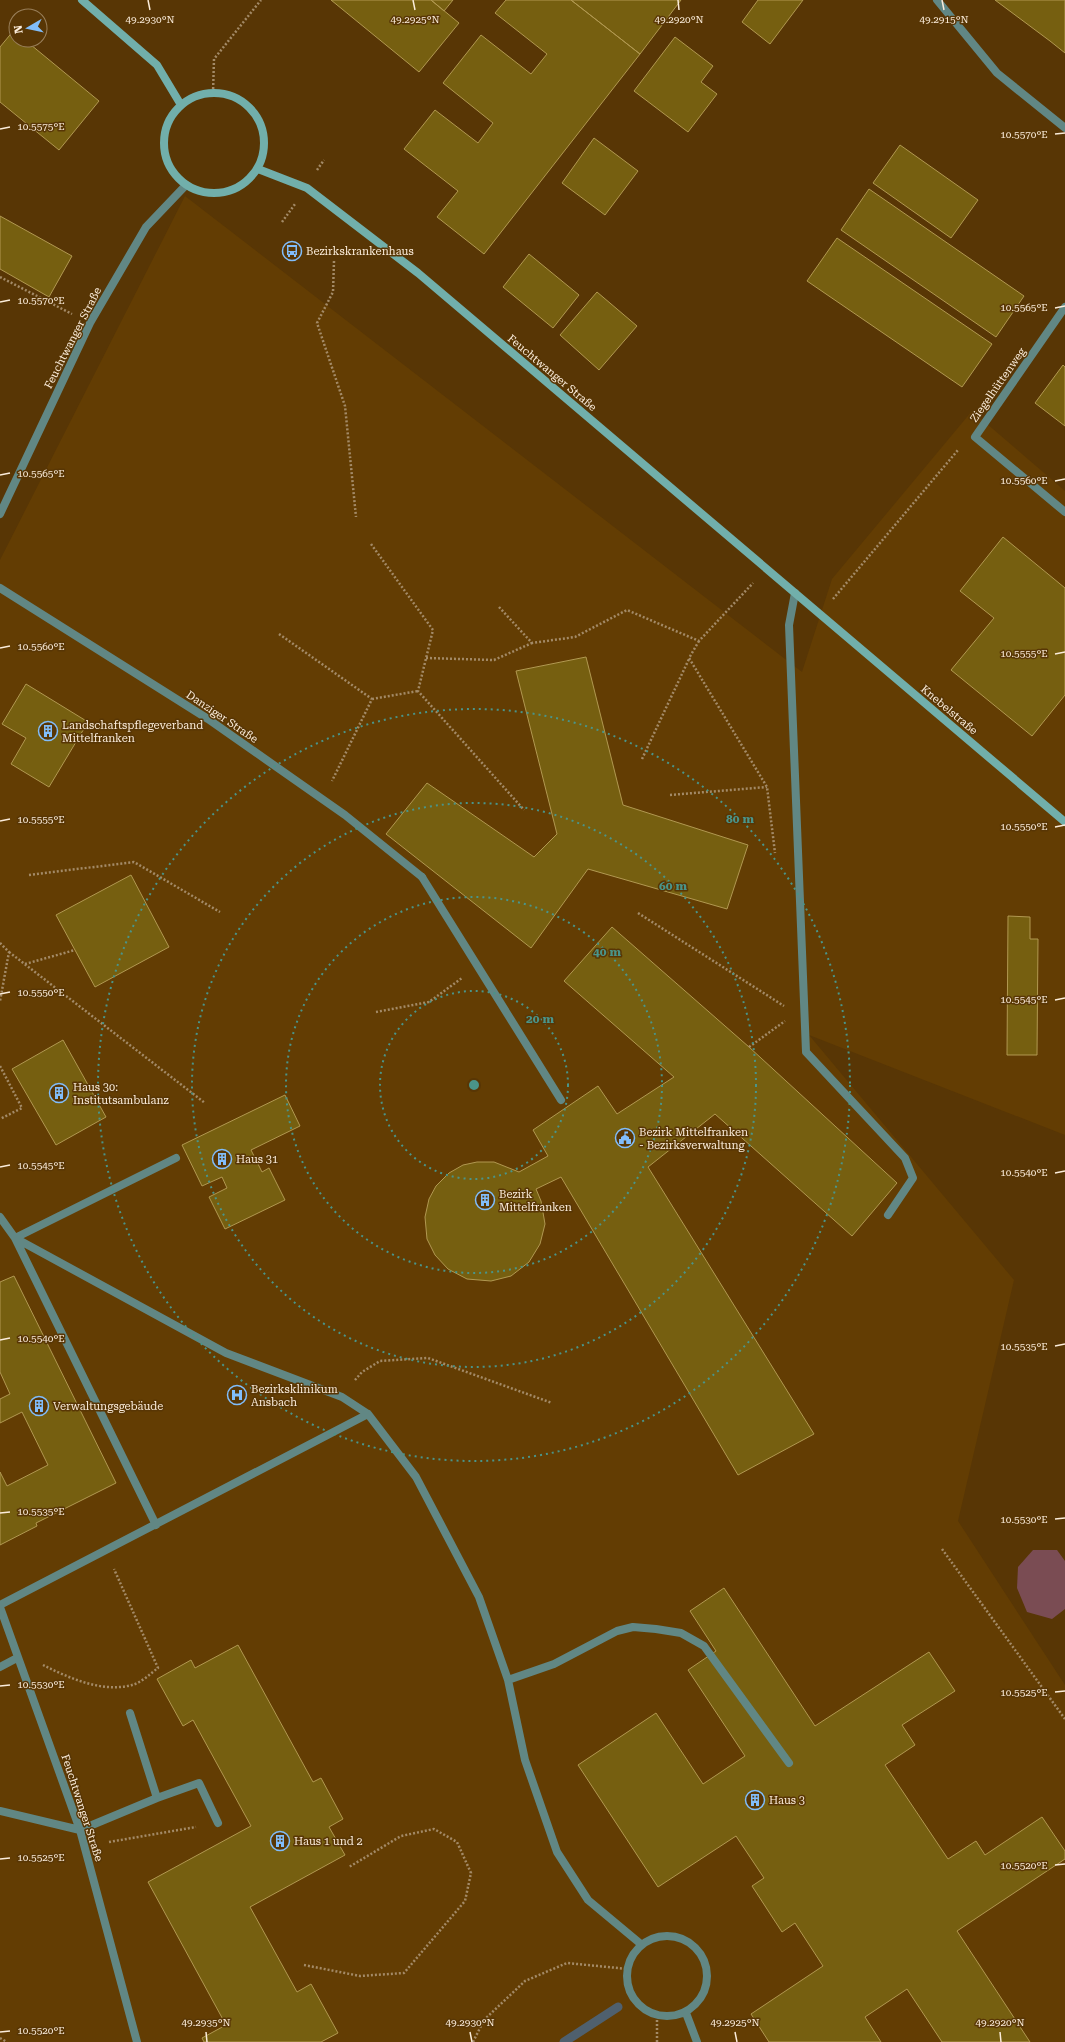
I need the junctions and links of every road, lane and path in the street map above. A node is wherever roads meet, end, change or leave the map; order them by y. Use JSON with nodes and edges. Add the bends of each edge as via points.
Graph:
{"nodes":[{"id":1,"x":82,"y":0,"type":"edge"},
{"id":2,"x":261,"y":0,"type":"edge"},
{"id":3,"x":937,"y":0,"type":"edge"},
{"id":4,"x":213,"y":93,"type":"junction"},
{"id":5,"x":182,"y":105,"type":"junction"},
{"id":6,"x":1065,"y":128,"type":"edge"},
{"id":7,"x":258,"y":169,"type":"junction"},
{"id":8,"x":186,"y":185,"type":"junction"},
{"id":9,"x":334,"y":261,"type":"dead end"},
{"id":10,"x":0,"y":278,"type":"edge"},
{"id":11,"x":1065,"y":307,"type":"edge"},
{"id":12,"x":90,"y":323,"type":"junction"},
{"id":13,"x":975,"y":437,"type":"junction"},
{"id":14,"x":1065,"y":512,"type":"edge"},
{"id":15,"x":0,"y":514,"type":"edge"},
{"id":16,"x":356,"y":517,"type":"dead end"},
{"id":17,"x":371,"y":544,"type":"dead end"},
{"id":18,"x":764,"y":568,"type":"junction"},
{"id":19,"x":0,"y":588,"type":"edge"},
{"id":20,"x":795,"y":594,"type":"junction"},
{"id":21,"x":499,"y":607,"type":"dead end"},
{"id":22,"x":820,"y":614,"type":"junction"},
{"id":23,"x":278,"y":634,"type":"dead end"},
{"id":24,"x":699,"y":641,"type":"junction"},
{"id":25,"x":532,"y":643,"type":"junction"},
{"id":26,"x":426,"y":658,"type":"junction"},
{"id":27,"x":689,"y":658,"type":"junction"},
{"id":28,"x":418,"y":691,"type":"junction"},
{"id":29,"x":372,"y":699,"type":"junction"},
{"id":30,"x":642,"y":759,"type":"dead end"},
{"id":31,"x":768,"y":787,"type":"junction"},
{"id":32,"x":670,"y":795,"type":"dead end"},
{"id":33,"x":323,"y":800,"type":"junction"},
{"id":34,"x":524,"y":810,"type":"dead end"},
{"id":35,"x":1065,"y":822,"type":"edge"},
{"id":36,"x":776,"y":857,"type":"dead end"},
{"id":37,"x":29,"y":875,"type":"dead end"},
{"id":38,"x":220,"y":912,"type":"dead end"},
{"id":39,"x":638,"y":913,"type":"dead end"},
{"id":40,"x":0,"y":943,"type":"edge"},
{"id":41,"x":75,"y":950,"type":"dead end"},
{"id":42,"x":9,"y":952,"type":"junction"},
{"id":43,"x":25,"y":964,"type":"junction"},
{"id":44,"x":478,"y":967,"type":"junction"},
{"id":45,"x":0,"y":1001,"type":"edge"},
{"id":46,"x":788,"y":1009,"type":"dead end"},
{"id":47,"x":376,"y":1012,"type":"dead end"},
{"id":48,"x":789,"y":1018,"type":"dead end"},
{"id":49,"x":749,"y":1047,"type":"dead end"},
{"id":50,"x":0,"y":1066,"type":"edge"},
{"id":51,"x":561,"y":1100,"type":"dead end"},
{"id":52,"x":205,"y":1103,"type":"dead end"},
{"id":53,"x":0,"y":1119,"type":"edge"},
{"id":54,"x":176,"y":1158,"type":"dead end"},
{"id":55,"x":888,"y":1215,"type":"dead end"},
{"id":56,"x":0,"y":1217,"type":"edge"},
{"id":57,"x":15,"y":1238,"type":"junction"},
{"id":58,"x":342,"y":1397,"type":"junction"},
{"id":59,"x":552,"y":1403,"type":"dead end"},
{"id":60,"x":368,"y":1414,"type":"junction"},
{"id":61,"x":156,"y":1525,"type":"junction"},
{"id":62,"x":942,"y":1549,"type":"dead end"},
{"id":63,"x":106,"y":1551,"type":"junction"},
{"id":64,"x":0,"y":1606,"type":"edge"},
{"id":65,"x":17,"y":1658,"type":"junction"},
{"id":66,"x":0,"y":1667,"type":"edge"},
{"id":67,"x":22,"y":1670,"type":"junction"},
{"id":68,"x":508,"y":1680,"type":"junction"},
{"id":69,"x":130,"y":1713,"type":"dead end"},
{"id":70,"x":1065,"y":1719,"type":"edge"},
{"id":71,"x":789,"y":1763,"type":"dead end"},
{"id":72,"x":157,"y":1798,"type":"junction"},
{"id":73,"x":0,"y":1811,"type":"edge"},
{"id":74,"x":218,"y":1823,"type":"joint"},
{"id":75,"x":80,"y":1830,"type":"junction"},
{"id":76,"x":104,"y":1843,"type":"dead end"},
{"id":77,"x":349,"y":1867,"type":"dead end"},
{"id":78,"x":642,"y":1945,"type":"junction"},
{"id":79,"x":304,"y":1965,"type":"dead end"},
{"id":80,"x":628,"y":1969,"type":"junction"},
{"id":81,"x":686,"y":2013,"type":"junction"},
{"id":82,"x":657,"y":2016,"type":"junction"},
{"id":83,"x":0,"y":2038,"type":"edge"},
{"id":84,"x":6,"y":2042,"type":"edge"},
{"id":85,"x":137,"y":2042,"type":"edge"},
{"id":86,"x":473,"y":2042,"type":"edge"},
{"id":87,"x":657,"y":2042,"type":"edge"},
{"id":88,"x":697,"y":2042,"type":"edge"}],
"edges":[{"from":1,"to":5,"type":"main road","via":[[157,64]]},
{"from":2,"to":4,"type":"path","via":[[214,58]]},
{"from":3,"to":6,"type":"street","via":[[997,73]]},
{"from":4,"to":5,"type":"main road","via":[[196,96]]},
{"from":4,"to":7,"type":"main road","via":[[231,96],[246,104],[257,118],[264,134],[264,152]]},
{"from":5,"to":8,"type":"main road","via":[[169,119],[164,137],[165,155],[173,172]]},
{"from":7,"to":8,"type":"main road","via":[[247,181],[233,190],[217,194],[201,192]]},
{"from":7,"to":18,"type":"main road","name":"Feuchtwanger Straße","via":[[307,188],[418,274]]},
{"from":8,"to":12,"type":"street","name":"Feuchtwanger Straße","via":[[146,227]]},
{"from":9,"to":16,"type":"path","via":[[334,292],[317,323],[345,406]]},
{"from":10,"to":12,"type":"path"},
{"from":11,"to":13,"type":"street","name":"Ziegelhüttenweg"},
{"from":12,"to":15,"type":"street","name":"Feuchtwanger Straße"},
{"from":13,"to":14,"type":"street","name":"Ziegelhüttenweg"},
{"from":13,"to":22,"type":"path","via":[[961,446]]},
{"from":17,"to":26,"type":"path","via":[[433,630]]},
{"from":18,"to":20,"type":"main road","name":"Feuchtwanger Straße"},
{"from":18,"to":24,"type":"path"},
{"from":19,"to":33,"type":"street","name":"Danziger Straße","via":[[208,719]]},
{"from":20,"to":22,"type":"main road","name":"Feuchtwanger Straße"},
{"from":20,"to":55,"type":"street","via":[[789,625],[806,1052],[905,1158],[913,1178]]},
{"from":21,"to":25,"type":"path"},
{"from":22,"to":35,"type":"main road","name":"Knebelstraße"},
{"from":23,"to":29,"type":"path"},
{"from":24,"to":25,"type":"path","via":[[627,610],[575,637]]},
{"from":24,"to":27,"type":"path"},
{"from":25,"to":26,"type":"path","via":[[494,660]]},
{"from":26,"to":28,"type":"path"},
{"from":27,"to":30,"type":"path"},
{"from":27,"to":31,"type":"path"},
{"from":28,"to":29,"type":"path"},
{"from":28,"to":34,"type":"path"},
{"from":29,"to":33,"type":"path"},
{"from":31,"to":32,"type":"path"},
{"from":31,"to":36,"type":"path"},
{"from":33,"to":44,"type":"street","name":"Danziger Straße","via":[[422,877]]},
{"from":37,"to":38,"type":"path","via":[[134,862]]},
{"from":39,"to":46,"type":"path"},
{"from":40,"to":42,"type":"path"},
{"from":41,"to":43,"type":"path"},
{"from":42,"to":43,"type":"path"},
{"from":42,"to":45,"type":"path"},
{"from":43,"to":52,"type":"path"},
{"from":44,"to":47,"type":"path","via":[[429,1002]]},
{"from":44,"to":51,"type":"street","name":"Danziger Straße"},
{"from":48,"to":49,"type":"path"},
{"from":50,"to":53,"type":"path","via":[[22,1108]]},
{"from":54,"to":57,"type":"street"},
{"from":56,"to":57,"type":"street"},
{"from":57,"to":58,"type":"street","via":[[226,1353]]},
{"from":57,"to":61,"type":"street"},
{"from":58,"to":59,"type":"path","via":[[362,1372],[380,1361],[428,1358]]},
{"from":58,"to":60,"type":"street"},
{"from":60,"to":61,"type":"street"},
{"from":60,"to":68,"type":"street","via":[[420,1484],[479,1597]]},
{"from":61,"to":63,"type":"street"},
{"from":62,"to":70,"type":"path"},
{"from":63,"to":64,"type":"street"},
{"from":63,"to":67,"type":"path","via":[[158,1668],[133,1685],[108,1687],[70,1679],[40,1664]]},
{"from":64,"to":65,"type":"street","name":"Feuchtwanger Straße"},
{"from":65,"to":66,"type":"street"},
{"from":65,"to":67,"type":"street","name":"Feuchtwanger Straße"},
{"from":67,"to":75,"type":"street","name":"Feuchtwanger Straße"},
{"from":68,"to":71,"type":"street","via":[[554,1664],[617,1631],[633,1627],[681,1633],[704,1646]]},
{"from":68,"to":78,"type":"street","via":[[525,1760],[557,1852],[588,1900]]},
{"from":69,"to":72,"type":"street"},
{"from":72,"to":74,"type":"street","via":[[199,1783]]},
{"from":72,"to":75,"type":"street"},
{"from":73,"to":75,"type":"street"},
{"from":74,"to":76,"type":"path"},
{"from":75,"to":85,"type":"street","name":"Feuchtwanger Straße"},
{"from":77,"to":79,"type":"path","via":[[401,1836],[434,1829],[457,1842],[471,1873],[465,1901],[404,1974],[360,1976]]},
{"from":78,"to":80,"type":"street","via":[[632,1955]]},
{"from":78,"to":81,"type":"street","via":[[656,1937],[673,1936],[688,1941],[701,1952],[707,1968],[707,1986],[700,2002]]},
{"from":80,"to":82,"type":"street","via":[[628,1987],[636,2003]]},
{"from":80,"to":86,"type":"path","via":[[567,1963],[525,1981],[484,2020]]},
{"from":81,"to":82,"type":"street","via":[[672,2017]]},
{"from":81,"to":88,"type":"street"},
{"from":82,"to":87,"type":"path"},
{"from":83,"to":84,"type":"path"}]}
